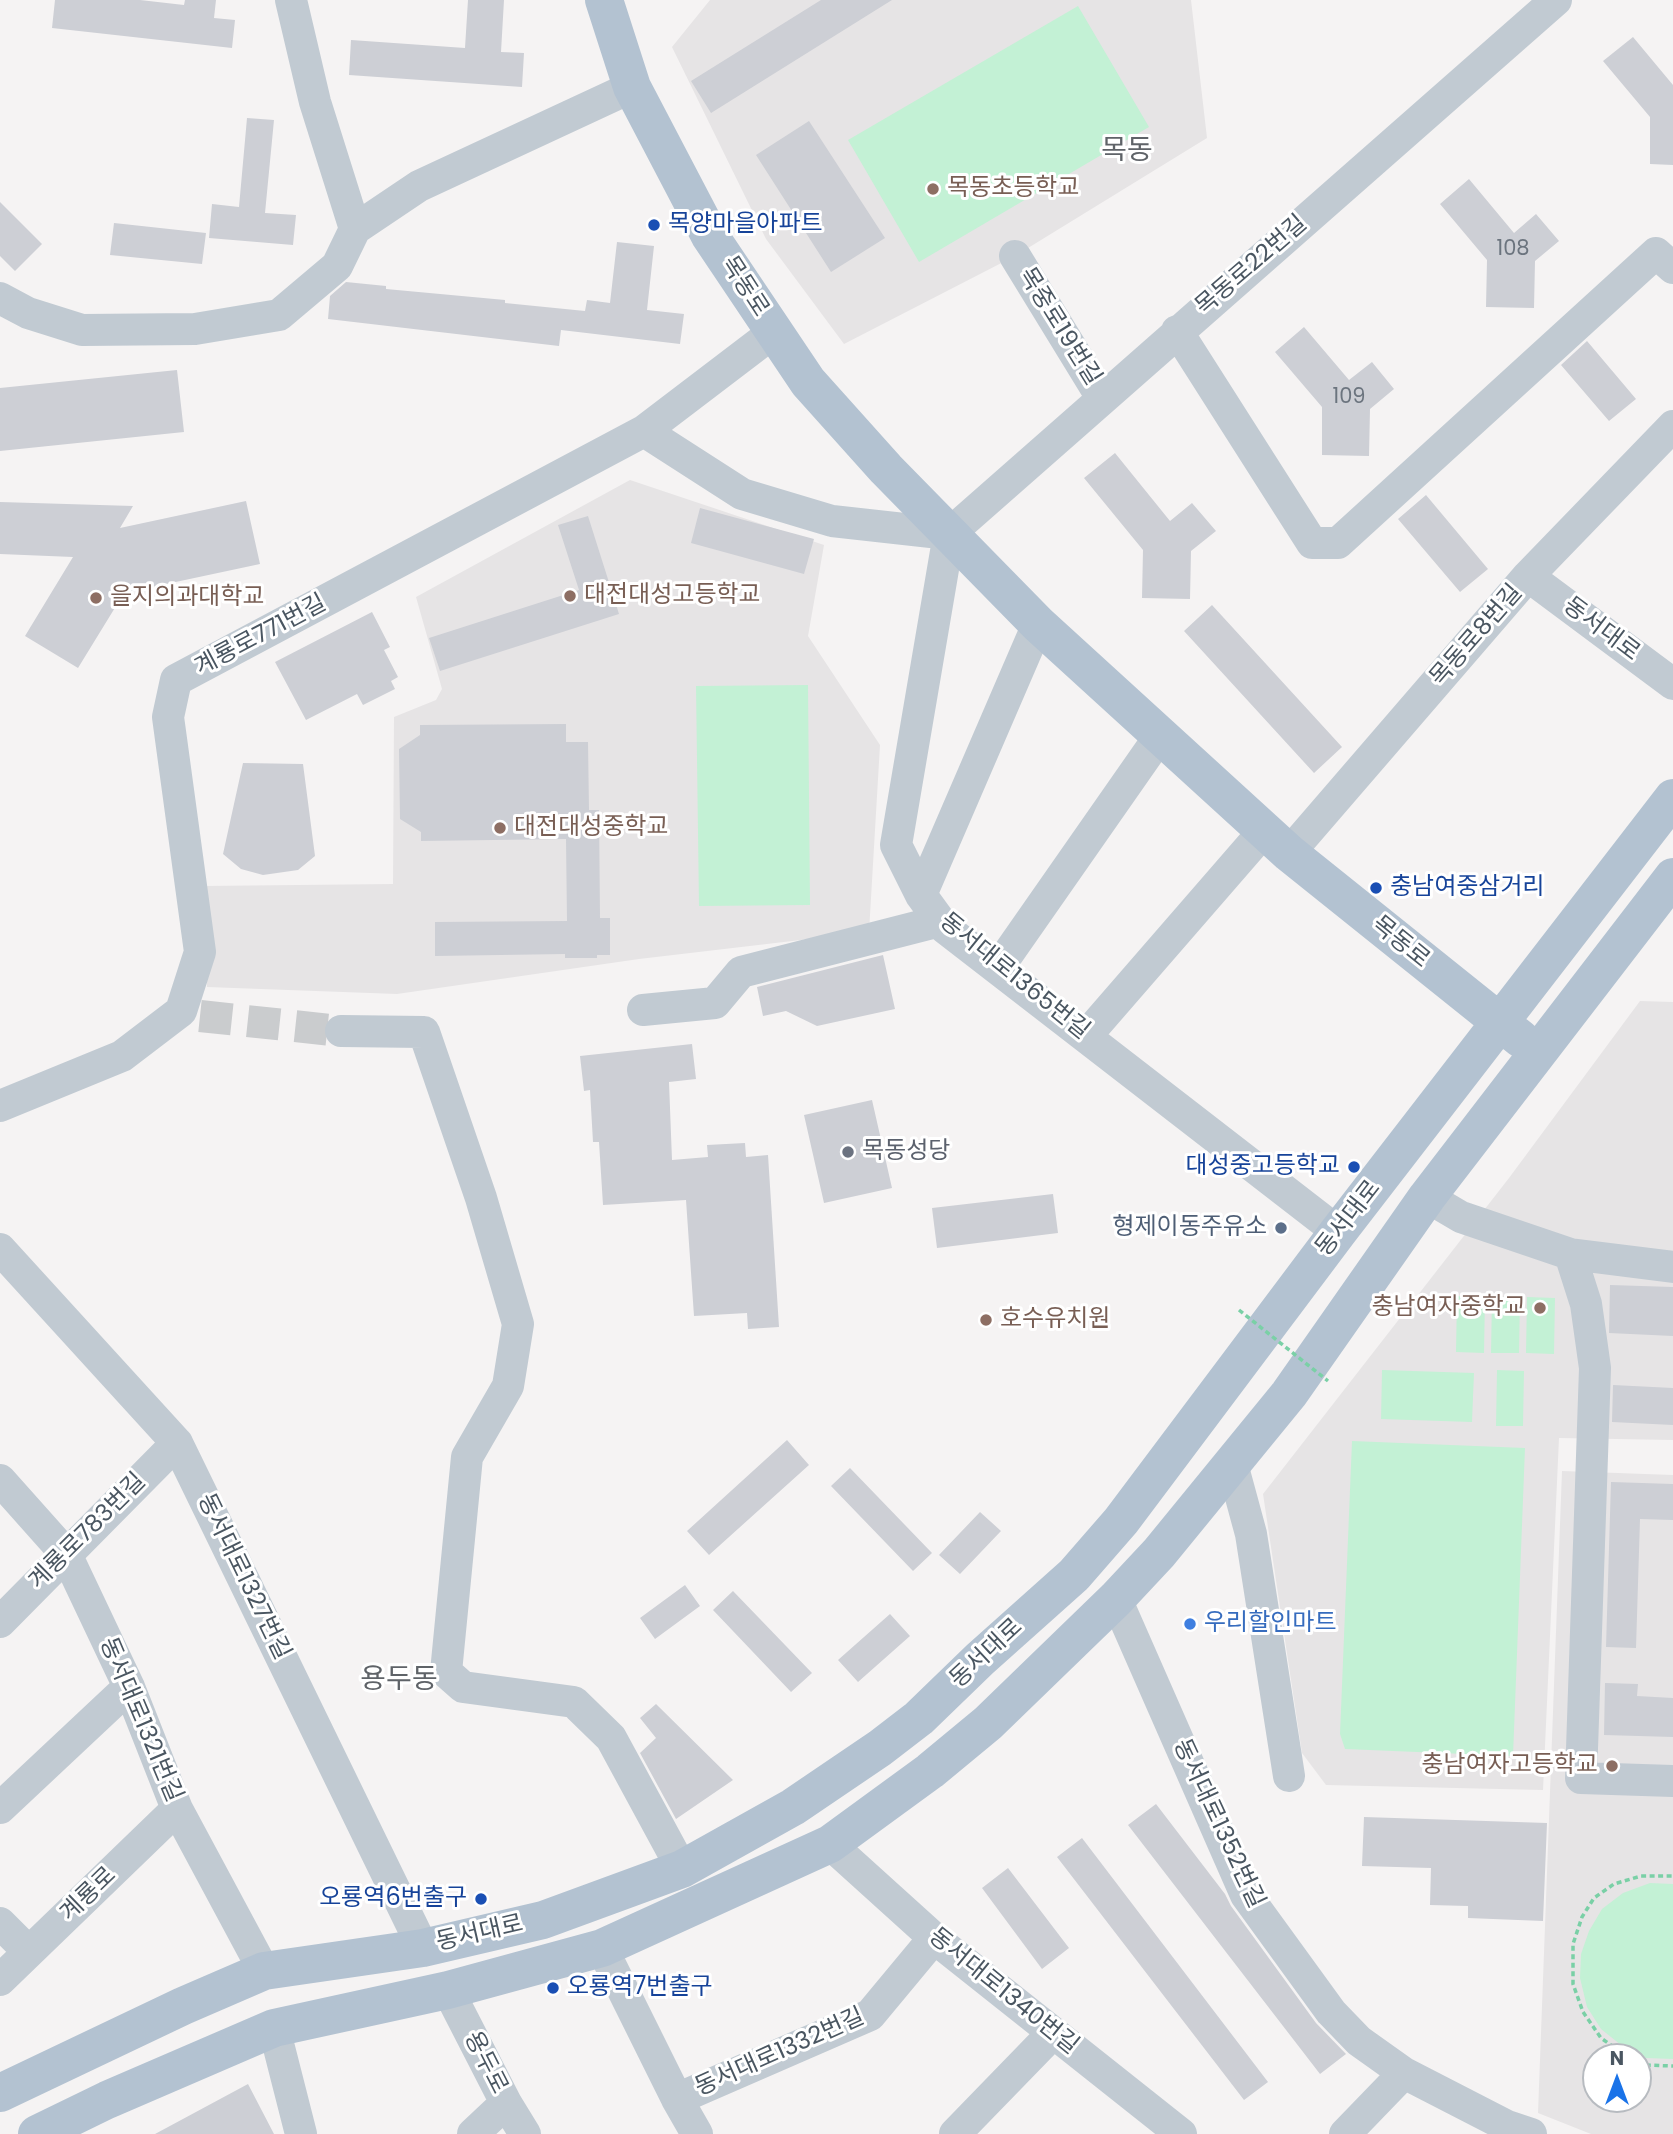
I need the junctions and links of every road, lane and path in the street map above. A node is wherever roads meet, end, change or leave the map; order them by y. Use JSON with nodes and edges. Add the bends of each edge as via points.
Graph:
{"nodes":[{"id":1,"x":291,"y":0,"type":"edge"},
{"id":2,"x":604,"y":0,"type":"edge"},
{"id":3,"x":1556,"y":0,"type":"edge"},
{"id":4,"x":632,"y":87,"type":"junction"},
{"id":5,"x":355,"y":229,"type":"junction"},
{"id":6,"x":1015,"y":256,"type":"dead end"},
{"id":7,"x":1673,"y":268,"type":"edge"},
{"id":8,"x":0,"y":298,"type":"edge"},
{"id":9,"x":1177,"y":331,"type":"junction"},
{"id":10,"x":774,"y":332,"type":"junction"},
{"id":11,"x":1102,"y":398,"type":"junction"},
{"id":12,"x":1673,"y":426,"type":"edge"},
{"id":13,"x":645,"y":431,"type":"junction"},
{"id":14,"x":949,"y":534,"type":"junction"},
{"id":15,"x":1528,"y":576,"type":"junction"},
{"id":16,"x":1038,"y":624,"type":"junction"},
{"id":17,"x":1673,"y":684,"type":"edge"},
{"id":18,"x":1160,"y":736,"type":"junction"},
{"id":19,"x":1673,"y":798,"type":"edge"},
{"id":20,"x":1276,"y":842,"type":"junction"},
{"id":21,"x":1673,"y":877,"type":"edge"},
{"id":22,"x":921,"y":894,"type":"junction"},
{"id":23,"x":940,"y":921,"type":"junction"},
{"id":24,"x":998,"y":968,"type":"junction"},
{"id":25,"x":643,"y":1010,"type":"dead end"},
{"id":26,"x":1500,"y":1023,"type":"junction"},
{"id":27,"x":341,"y":1031,"type":"tunnel mouth"},
{"id":28,"x":1086,"y":1036,"type":"junction"},
{"id":29,"x":1539,"y":1053,"type":"junction"},
{"id":30,"x":0,"y":1106,"type":"edge"},
{"id":31,"x":1427,"y":1197,"type":"junction"},
{"id":32,"x":1338,"y":1232,"type":"junction"},
{"id":33,"x":0,"y":1249,"type":"edge"},
{"id":34,"x":1570,"y":1254,"type":"junction"},
{"id":35,"x":1673,"y":1268,"type":"edge"},
{"id":36,"x":1240,"y":1310,"type":"dead end"},
{"id":37,"x":1328,"y":1381,"type":"dead end"},
{"id":38,"x":177,"y":1443,"type":"junction"},
{"id":39,"x":1232,"y":1464,"type":"junction"},
{"id":40,"x":0,"y":1480,"type":"edge"},
{"id":41,"x":66,"y":1554,"type":"junction"},
{"id":42,"x":1116,"y":1599,"type":"junction"},
{"id":43,"x":0,"y":1622,"type":"edge"},
{"id":44,"x":129,"y":1687,"type":"junction"},
{"id":45,"x":1289,"y":1776,"type":"dead end"},
{"id":46,"x":1673,"y":1781,"type":"edge"},
{"id":47,"x":0,"y":1808,"type":"edge"},
{"id":48,"x":177,"y":1809,"type":"junction"},
{"id":49,"x":830,"y":1844,"type":"junction"},
{"id":50,"x":682,"y":1870,"type":"junction"},
{"id":51,"x":1673,"y":1877,"type":"edge"},
{"id":52,"x":0,"y":1923,"type":"edge"},
{"id":53,"x":934,"y":1938,"type":"junction"},
{"id":54,"x":423,"y":1948,"type":"junction"},
{"id":55,"x":602,"y":1948,"type":"junction"},
{"id":56,"x":29,"y":1952,"type":"junction"},
{"id":57,"x":264,"y":1971,"type":"junction"},
{"id":58,"x":0,"y":1980,"type":"edge"},
{"id":59,"x":448,"y":1990,"type":"junction"},
{"id":60,"x":274,"y":2028,"type":"junction"},
{"id":61,"x":1054,"y":2033,"type":"junction"},
{"id":62,"x":1608,"y":2043,"type":"edge"},
{"id":63,"x":1652,"y":2065,"type":"edge"},
{"id":64,"x":1673,"y":2066,"type":"edge"},
{"id":65,"x":58,"y":2067,"type":"junction"},
{"id":66,"x":0,"y":2071,"type":"edge"},
{"id":67,"x":1404,"y":2073,"type":"junction"},
{"id":68,"x":0,"y":2093,"type":"edge"},
{"id":69,"x":677,"y":2099,"type":"junction"},
{"id":70,"x":107,"y":2100,"type":"junction"},
{"id":71,"x":506,"y":2103,"type":"junction"},
{"id":72,"x":37,"y":2134,"type":"edge"},
{"id":73,"x":90,"y":2134,"type":"edge"},
{"id":74,"x":301,"y":2134,"type":"edge"},
{"id":75,"x":473,"y":2134,"type":"edge"},
{"id":76,"x":525,"y":2134,"type":"edge"},
{"id":77,"x":697,"y":2134,"type":"edge"},
{"id":78,"x":955,"y":2134,"type":"edge"},
{"id":79,"x":1181,"y":2134,"type":"edge"},
{"id":80,"x":1345,"y":2134,"type":"edge"},
{"id":81,"x":1531,"y":2134,"type":"edge"}],
"edges":[{"from":1,"to":5,"type":"street","via":[[315,102]]},
{"from":2,"to":4,"type":"main road","name":"목동로"},
{"from":3,"to":9,"type":"street","name":"목동로22번길"},
{"from":4,"to":5,"type":"street","via":[[419,186]]},
{"from":4,"to":10,"type":"main road","name":"목동로","via":[[710,236]]},
{"from":5,"to":8,"type":"street","via":[[337,266],[279,316],[195,329],[82,330],[28,313]]},
{"from":6,"to":11,"type":"street","name":"목중로19번길"},
{"from":7,"to":9,"type":"street","via":[[1656,253],[1338,542],[1312,543]]},
{"from":9,"to":11,"type":"street","name":"목동로22번길"},
{"from":10,"to":13,"type":"street","name":"계룡로771번길"},
{"from":10,"to":14,"type":"main road","name":"목동로","via":[[808,382]]},
{"from":11,"to":14,"type":"street","name":"목동로22번길"},
{"from":12,"to":15,"type":"street","name":"목동로8번길"},
{"from":13,"to":14,"type":"street","via":[[742,494],[832,521]]},
{"from":13,"to":30,"type":"street","name":"계룡로771번길","via":[[176,680],[168,717],[201,952],[191,1014],[122,1056]]},
{"from":14,"to":16,"type":"main road","name":"목동로"},
{"from":14,"to":22,"type":"street","name":"동서대로1365번길","via":[[896,845]]},
{"from":15,"to":17,"type":"street","name":"동서대로"},
{"from":15,"to":20,"type":"street","name":"목동로8번길"},
{"from":16,"to":18,"type":"main road","name":"목동로"},
{"from":16,"to":22,"type":"street"},
{"from":18,"to":20,"type":"main road","name":"목동로"},
{"from":18,"to":24,"type":"street"},
{"from":19,"to":26,"type":"main road","name":"동서대로"},
{"from":20,"to":26,"type":"main road","name":"목동로"},
{"from":20,"to":28,"type":"street"},
{"from":21,"to":29,"type":"main road","name":"동서대로"},
{"from":22,"to":23,"type":"street","name":"동서대로1365번길"},
{"from":23,"to":24,"type":"street","name":"동서대로1365번길"},
{"from":23,"to":25,"type":"street","via":[[741,972],[715,1003]]},
{"from":24,"to":28,"type":"street","name":"동서대로1365번길"},
{"from":26,"to":29,"type":"main road","name":"목동로"},
{"from":26,"to":32,"type":"main road","name":"동서대로"},
{"from":27,"to":50,"type":"street","via":[[424,1032],[518,1324],[508,1387],[467,1458],[446,1672],[463,1687],[574,1702],[611,1738]]},
{"from":28,"to":32,"type":"street","name":"동서대로1365번길"},
{"from":29,"to":31,"type":"main road","name":"동서대로"},
{"from":31,"to":34,"type":"street","via":[[1461,1217]]},
{"from":31,"to":39,"type":"main road","name":"동서대로","via":[[1289,1394]]},
{"from":32,"to":50,"type":"main road","name":"동서대로","via":[[1121,1521],[1074,1575],[919,1718],[880,1748],[793,1807]]},
{"from":33,"to":38,"type":"street","name":"동서대로1327번길"},
{"from":34,"to":35,"type":"street"},
{"from":34,"to":46,"type":"street","via":[[1586,1304],[1594,1368],[1581,1778]]},
{"from":36,"to":37,"type":"path","bridge":true},
{"from":38,"to":41,"type":"street","name":"계룡로783번길"},
{"from":38,"to":54,"type":"street","name":"동서대로1327번길"},
{"from":39,"to":42,"type":"main road","name":"동서대로"},
{"from":39,"to":45,"type":"street","via":[[1251,1534]]},
{"from":40,"to":41,"type":"street","name":"동서대로1321번길"},
{"from":41,"to":43,"type":"street","name":"계룡로783번길"},
{"from":41,"to":44,"type":"street","name":"동서대로1321번길"},
{"from":42,"to":49,"type":"main road","name":"동서대로","via":[[988,1723]]},
{"from":42,"to":67,"type":"street","name":"동서대로1352번길","via":[[1246,1895],[1331,2012],[1359,2041]]},
{"from":44,"to":47,"type":"street"},
{"from":44,"to":48,"type":"street","name":"동서대로1321번길"},
{"from":48,"to":56,"type":"street","name":"계룡로"},
{"from":48,"to":57,"type":"street","name":"동서대로1321번길"},
{"from":49,"to":53,"type":"street","name":"동서대로1340번길"},
{"from":49,"to":55,"type":"main road","name":"동서대로"},
{"from":50,"to":54,"type":"main road","name":"동서대로","via":[[543,1920]]},
{"from":51,"to":62,"type":"path","via":[[1641,1876],[1614,1884],[1594,1898],[1581,1917],[1573,1944],[1573,1984],[1583,2012]]},
{"from":52,"to":56,"type":"street"},
{"from":53,"to":61,"type":"street","name":"동서대로1340번길"},
{"from":53,"to":69,"type":"street","name":"동서대로1332번길","via":[[870,2015]]},
{"from":54,"to":57,"type":"main road","name":"동서대로"},
{"from":55,"to":59,"type":"main road","name":"동서대로"},
{"from":55,"to":69,"type":"street","name":"동서대로1332번길"},
{"from":56,"to":58,"type":"street","name":"계룡로"},
{"from":57,"to":65,"type":"main road","name":"동서대로"},
{"from":59,"to":60,"type":"main road","name":"동서대로"},
{"from":59,"to":71,"type":"street","name":"용두로"},
{"from":60,"to":70,"type":"main road","name":"동서대로"},
{"from":60,"to":74,"type":"street"},
{"from":61,"to":78,"type":"street"},
{"from":61,"to":79,"type":"street","name":"동서대로1340번길"},
{"from":63,"to":64,"type":"path"},
{"from":65,"to":66,"type":"main road"},
{"from":65,"to":68,"type":"main road","name":"동서대로"},
{"from":67,"to":80,"type":"street"},
{"from":67,"to":81,"type":"street","name":"동서대로1352번길"},
{"from":69,"to":77,"type":"street","name":"동서대로1332번길"},
{"from":70,"to":72,"type":"main road","name":"동서대로"},
{"from":70,"to":73,"type":"main road"},
{"from":71,"to":75,"type":"street"},
{"from":71,"to":76,"type":"street","name":"용두로"}]}
